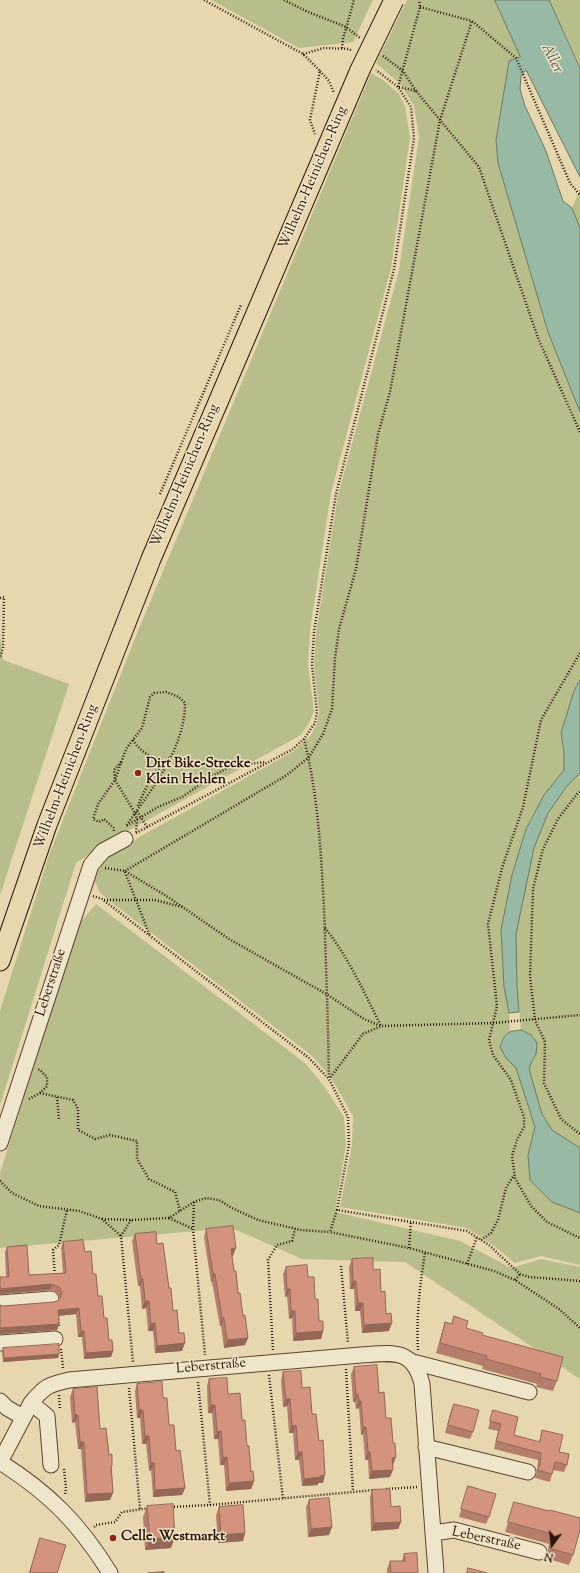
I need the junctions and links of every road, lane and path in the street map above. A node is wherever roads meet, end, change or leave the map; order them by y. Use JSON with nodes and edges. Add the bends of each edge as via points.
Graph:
{"nodes":[{"id":1,"x":204,"y":0,"type":"edge"},
{"id":2,"x":284,"y":0,"type":"edge"},
{"id":3,"x":354,"y":0,"type":"edge"},
{"id":4,"x":394,"y":0,"type":"edge"},
{"id":5,"x":419,"y":0,"type":"edge"},
{"id":6,"x":420,"y":7,"type":"junction"},
{"id":7,"x":472,"y":21,"type":"junction"},
{"id":8,"x":346,"y":27,"type":"junction"},
{"id":9,"x":365,"y":42,"type":"dead end"},
{"id":10,"x":342,"y":48,"type":"dead end"},
{"id":11,"x":378,"y":51,"type":"dead end"},
{"id":12,"x":320,"y":71,"type":"junction"},
{"id":13,"x":403,"y":71,"type":"junction"},
{"id":14,"x":398,"y":87,"type":"junction"},
{"id":15,"x":416,"y":91,"type":"junction"},
{"id":16,"x":334,"y":93,"type":"dead end"},
{"id":17,"x":440,"y":120,"type":"junction"},
{"id":18,"x":315,"y":134,"type":"dead end"},
{"id":19,"x":580,"y":195,"type":"edge"},
{"id":20,"x":580,"y":432,"type":"edge"},
{"id":21,"x":0,"y":598,"type":"edge"},
{"id":22,"x":580,"y":653,"type":"edge"},
{"id":23,"x":0,"y":658,"type":"edge"},
{"id":24,"x":304,"y":739,"type":"junction"},
{"id":25,"x":133,"y":740,"type":"junction"},
{"id":26,"x":172,"y":756,"type":"junction"},
{"id":27,"x":309,"y":757,"type":"junction"},
{"id":28,"x":164,"y":762,"type":"junction"},
{"id":29,"x":269,"y":762,"type":"junction"},
{"id":30,"x":116,"y":780,"type":"junction"},
{"id":31,"x":580,"y":792,"type":"edge"},
{"id":32,"x":136,"y":812,"type":"junction"},
{"id":33,"x":141,"y":817,"type":"junction"},
{"id":34,"x":137,"y":820,"type":"junction"},
{"id":35,"x":148,"y":827,"type":"junction"},
{"id":36,"x":125,"y":836,"type":"junction"},
{"id":37,"x":124,"y":871,"type":"junction"},
{"id":38,"x":82,"y":891,"type":"junction"},
{"id":39,"x":104,"y":900,"type":"junction"},
{"id":40,"x":136,"y":900,"type":"junction"},
{"id":41,"x":184,"y":908,"type":"junction"},
{"id":42,"x":324,"y":928,"type":"junction"},
{"id":43,"x":150,"y":936,"type":"junction"},
{"id":44,"x":0,"y":961,"type":"edge"},
{"id":45,"x":328,"y":995,"type":"junction"},
{"id":46,"x":580,"y":1015,"type":"edge"},
{"id":47,"x":535,"y":1020,"type":"junction"},
{"id":48,"x":493,"y":1023,"type":"junction"},
{"id":49,"x":381,"y":1026,"type":"junction"},
{"id":50,"x":25,"y":1065,"type":"junction"},
{"id":51,"x":329,"y":1079,"type":"junction"},
{"id":52,"x":40,"y":1093,"type":"junction"},
{"id":53,"x":57,"y":1097,"type":"junction"},
{"id":54,"x":14,"y":1098,"type":"junction"},
{"id":55,"x":59,"y":1120,"type":"dead end"},
{"id":56,"x":580,"y":1134,"type":"edge"},
{"id":57,"x":0,"y":1144,"type":"edge"},
{"id":58,"x":514,"y":1175,"type":"junction"},
{"id":59,"x":0,"y":1181,"type":"edge"},
{"id":60,"x":194,"y":1202,"type":"junction"},
{"id":61,"x":67,"y":1210,"type":"junction"},
{"id":62,"x":180,"y":1210,"type":"junction"},
{"id":63,"x":337,"y":1210,"type":"junction"},
{"id":64,"x":169,"y":1218,"type":"junction"},
{"id":65,"x":102,"y":1219,"type":"junction"},
{"id":66,"x":130,"y":1220,"type":"junction"},
{"id":67,"x":411,"y":1222,"type":"junction"},
{"id":68,"x":193,"y":1229,"type":"junction"},
{"id":69,"x":295,"y":1229,"type":"junction"},
{"id":70,"x":330,"y":1232,"type":"junction"},
{"id":71,"x":121,"y":1236,"type":"junction"},
{"id":72,"x":477,"y":1237,"type":"junction"},
{"id":73,"x":580,"y":1238,"type":"edge"},
{"id":74,"x":481,"y":1240,"type":"junction"},
{"id":75,"x":409,"y":1248,"type":"junction"},
{"id":76,"x":425,"y":1252,"type":"junction"},
{"id":77,"x":467,"y":1264,"type":"junction"},
{"id":78,"x":341,"y":1266,"type":"dead end"},
{"id":79,"x":520,"y":1274,"type":"junction"},
{"id":80,"x":515,"y":1280,"type":"junction"},
{"id":81,"x":55,"y":1281,"type":"edge"},
{"id":82,"x":580,"y":1281,"type":"edge"},
{"id":83,"x":0,"y":1303,"type":"edge"},
{"id":84,"x":54,"y":1305,"type":"joint"},
{"id":85,"x":580,"y":1328,"type":"edge"},
{"id":86,"x":58,"y":1339,"type":"junction"},
{"id":87,"x":0,"y":1343,"type":"edge"},
{"id":88,"x":347,"y":1356,"type":"junction"},
{"id":89,"x":271,"y":1362,"type":"junction"},
{"id":90,"x":416,"y":1363,"type":"junction"},
{"id":91,"x":201,"y":1368,"type":"junction"},
{"id":92,"x":131,"y":1374,"type":"junction"},
{"id":93,"x":64,"y":1381,"type":"junction"},
{"id":94,"x":529,"y":1392,"type":"dead end"},
{"id":95,"x":0,"y":1401,"type":"edge"},
{"id":96,"x":31,"y":1403,"type":"junction"},
{"id":97,"x":23,"y":1417,"type":"junction"},
{"id":98,"x":426,"y":1446,"type":"junction"},
{"id":99,"x":0,"y":1462,"type":"edge"},
{"id":100,"x":51,"y":1464,"type":"dead end"},
{"id":101,"x":528,"y":1472,"type":"dead end"},
{"id":102,"x":429,"y":1486,"type":"junction"},
{"id":103,"x":384,"y":1489,"type":"edge"},
{"id":104,"x":376,"y":1490,"type":"edge"},
{"id":105,"x":353,"y":1491,"type":"junction"},
{"id":106,"x":282,"y":1499,"type":"junction"},
{"id":107,"x":210,"y":1505,"type":"junction"},
{"id":108,"x":163,"y":1507,"type":"edge"},
{"id":109,"x":155,"y":1508,"type":"edge"},
{"id":110,"x":140,"y":1509,"type":"junction"},
{"id":111,"x":93,"y":1527,"type":"dead end"},
{"id":112,"x":433,"y":1533,"type":"junction"},
{"id":113,"x":540,"y":1552,"type":"dead end"},
{"id":114,"x":110,"y":1573,"type":"edge"},
{"id":115,"x":436,"y":1573,"type":"edge"}],
"edges":[{"from":1,"to":12,"type":"path","via":[[303,54]]},
{"from":2,"to":8,"type":"path"},
{"from":3,"to":8,"type":"path"},
{"from":4,"to":44,"type":"main road","name":"Wilhelm-Heinichen-Ring","bridge":true,"via":[[360,70],[151,559],[47,825]]},
{"from":5,"to":6,"type":"path"},
{"from":6,"to":7,"type":"path"},
{"from":6,"to":13,"type":"path"},
{"from":7,"to":17,"type":"path"},
{"from":7,"to":19,"type":"path","via":[[516,58],[570,183]]},
{"from":8,"to":9,"type":"path"},
{"from":8,"to":10,"type":"path"},
{"from":11,"to":13,"type":"path"},
{"from":12,"to":16,"type":"path","via":[[330,81]]},
{"from":12,"to":18,"type":"path","via":[[310,120]]},
{"from":13,"to":14,"type":"path"},
{"from":13,"to":15,"type":"path"},
{"from":14,"to":15,"type":"path"},
{"from":14,"to":24,"type":"path","via":[[411,107],[414,138],[394,269],[336,494],[314,632],[312,665],[317,712],[315,723]]},
{"from":15,"to":17,"type":"path"},
{"from":17,"to":20,"type":"path","via":[[479,167],[538,338]]},
{"from":17,"to":27,"type":"path","via":[[390,392],[378,434],[356,569],[339,629],[332,710],[323,734]]},
{"from":21,"to":23,"type":"path","via":[[4,598],[3,648]]},
{"from":22,"to":48,"type":"path","via":[[541,720],[523,807],[502,868],[488,924],[497,1006]]},
{"from":24,"to":27,"type":"path"},
{"from":24,"to":29,"type":"path","via":[[293,749]]},
{"from":25,"to":26,"type":"path","via":[[142,728],[150,696],[166,692],[179,697],[185,703],[185,717]]},
{"from":25,"to":28,"type":"path","via":[[138,748],[149,756]]},
{"from":25,"to":30,"type":"path","via":[[114,770]]},
{"from":26,"to":28,"type":"path"},
{"from":26,"to":32,"type":"path"},
{"from":27,"to":37,"type":"path","via":[[287,775]]},
{"from":27,"to":42,"type":"path","via":[[320,844]]},
{"from":28,"to":32,"type":"path","via":[[145,789]]},
{"from":29,"to":33,"type":"path","via":[[232,766],[182,797]]},
{"from":29,"to":35,"type":"path"},
{"from":30,"to":32,"type":"path"},
{"from":30,"to":36,"type":"path","via":[[98,804],[93,819],[99,822],[104,819]]},
{"from":31,"to":47,"type":"path","via":[[558,819],[546,843],[534,889],[530,976]]},
{"from":32,"to":33,"type":"path"},
{"from":32,"to":34,"type":"path"},
{"from":32,"to":34,"type":"path","via":[[126,826]]},
{"from":33,"to":34,"type":"path"},
{"from":33,"to":35,"type":"path"},
{"from":34,"to":36,"type":"path"},
{"from":35,"to":36,"type":"path"},
{"from":36,"to":38,"type":"street","name":"Leberstraße","via":[[102,851],[91,865]]},
{"from":37,"to":40,"type":"path"},
{"from":37,"to":41,"type":"path"},
{"from":38,"to":39,"type":"path"},
{"from":38,"to":50,"type":"street","name":"Leberstraße"},
{"from":39,"to":40,"type":"path"},
{"from":39,"to":43,"type":"path"},
{"from":40,"to":41,"type":"path","via":[[155,900]]},
{"from":40,"to":43,"type":"path"},
{"from":41,"to":45,"type":"path","via":[[228,939]]},
{"from":42,"to":45,"type":"path"},
{"from":42,"to":49,"type":"path","via":[[339,946],[362,985]]},
{"from":43,"to":51,"type":"path","via":[[309,1058]]},
{"from":45,"to":49,"type":"path","via":[[364,1019]]},
{"from":45,"to":51,"type":"path"},
{"from":46,"to":47,"type":"path"},
{"from":47,"to":48,"type":"path"},
{"from":47,"to":56,"type":"path","via":[[545,1042],[544,1083],[561,1119]]},
{"from":48,"to":49,"type":"path"},
{"from":48,"to":58,"type":"path","via":[[489,1040],[493,1055],[511,1080],[524,1117],[524,1127],[512,1156]]},
{"from":49,"to":51,"type":"path","via":[[363,1034]]},
{"from":50,"to":52,"type":"path","via":[[40,1070],[47,1077],[47,1086]]},
{"from":50,"to":54,"type":"street","name":"Leberstraße"},
{"from":51,"to":63,"type":"path","via":[[348,1117],[349,1145]]},
{"from":52,"to":53,"type":"path"},
{"from":52,"to":54,"type":"path","via":[[28,1099]]},
{"from":53,"to":55,"type":"path"},
{"from":53,"to":62,"type":"path","via":[[73,1100],[78,1109],[78,1130],[96,1139],[110,1135],[137,1141],[137,1159],[149,1179],[175,1192]]},
{"from":54,"to":57,"type":"street","name":"Leberstraße"},
{"from":58,"to":73,"type":"path","via":[[531,1206],[547,1222]]},
{"from":58,"to":74,"type":"path","via":[[506,1188],[498,1220],[491,1233]]},
{"from":59,"to":61,"type":"path","via":[[12,1193],[39,1206]]},
{"from":60,"to":62,"type":"path"},
{"from":60,"to":68,"type":"path"},
{"from":60,"to":69,"type":"path","via":[[206,1198],[219,1200],[258,1220]]},
{"from":61,"to":65,"type":"path"},
{"from":61,"to":81,"type":"path","via":[[59,1245],[53,1250]]},
{"from":62,"to":64,"type":"path"},
{"from":63,"to":67,"type":"path"},
{"from":63,"to":70,"type":"path"},
{"from":64,"to":66,"type":"path"},
{"from":64,"to":68,"type":"path"},
{"from":65,"to":66,"type":"path"},
{"from":65,"to":71,"type":"path"},
{"from":66,"to":71,"type":"path"},
{"from":67,"to":72,"type":"path","via":[[467,1231]]},
{"from":67,"to":75,"type":"path"},
{"from":68,"to":91,"type":"path"},
{"from":69,"to":70,"type":"path"},
{"from":69,"to":89,"type":"path","via":[[292,1241],[277,1245],[268,1260]]},
{"from":70,"to":75,"type":"path"},
{"from":71,"to":92,"type":"path"},
{"from":72,"to":74,"type":"path"},
{"from":72,"to":77,"type":"path"},
{"from":74,"to":79,"type":"path"},
{"from":75,"to":76,"type":"path"},
{"from":76,"to":77,"type":"path"},
{"from":76,"to":90,"type":"path","via":[[418,1295]]},
{"from":77,"to":80,"type":"path"},
{"from":78,"to":88,"type":"path"},
{"from":79,"to":80,"type":"path"},
{"from":79,"to":82,"type":"path","via":[[528,1277]]},
{"from":80,"to":85,"type":"path","via":[[559,1309]]},
{"from":83,"to":84,"type":"street"},
{"from":84,"to":86,"type":"path"},
{"from":86,"to":87,"type":"street"},
{"from":86,"to":93,"type":"path"},
{"from":88,"to":89,"type":"street","name":"Leberstraße"},
{"from":88,"to":90,"type":"street","name":"Leberstraße","via":[[388,1353],[402,1355]]},
{"from":88,"to":105,"type":"path"},
{"from":89,"to":91,"type":"street","name":"Leberstraße"},
{"from":89,"to":106,"type":"path"},
{"from":90,"to":94,"type":"street","name":"Leberstraße"},
{"from":90,"to":98,"type":"street","name":"Leberstraße","via":[[422,1384]]},
{"from":91,"to":92,"type":"street","name":"Leberstraße"},
{"from":91,"to":107,"type":"path"},
{"from":92,"to":93,"type":"street","name":"Leberstraße"},
{"from":92,"to":110,"type":"path"},
{"from":93,"to":96,"type":"street","name":"Leberstraße","via":[[51,1384]]},
{"from":95,"to":97,"type":"street"},
{"from":96,"to":97,"type":"street","name":"Leberstraße"},
{"from":96,"to":100,"type":"street","via":[[47,1416]]},
{"from":97,"to":99,"type":"street","name":"Leberstraße"},
{"from":98,"to":101,"type":"street"},
{"from":98,"to":102,"type":"street","name":"Leberstraße"},
{"from":99,"to":114,"type":"street","via":[[36,1486],[61,1508],[95,1549]]},
{"from":102,"to":103,"type":"path"},
{"from":102,"to":112,"type":"street","name":"Leberstraße"},
{"from":104,"to":105,"type":"path"},
{"from":105,"to":106,"type":"path"},
{"from":106,"to":107,"type":"path"},
{"from":107,"to":108,"type":"path"},
{"from":109,"to":110,"type":"path"},
{"from":110,"to":111,"type":"path","via":[[122,1512],[116,1522]]},
{"from":112,"to":113,"type":"street","name":"Leberstraße","via":[[454,1530]]},
{"from":112,"to":115,"type":"street","name":"Leberstraße"}]}
